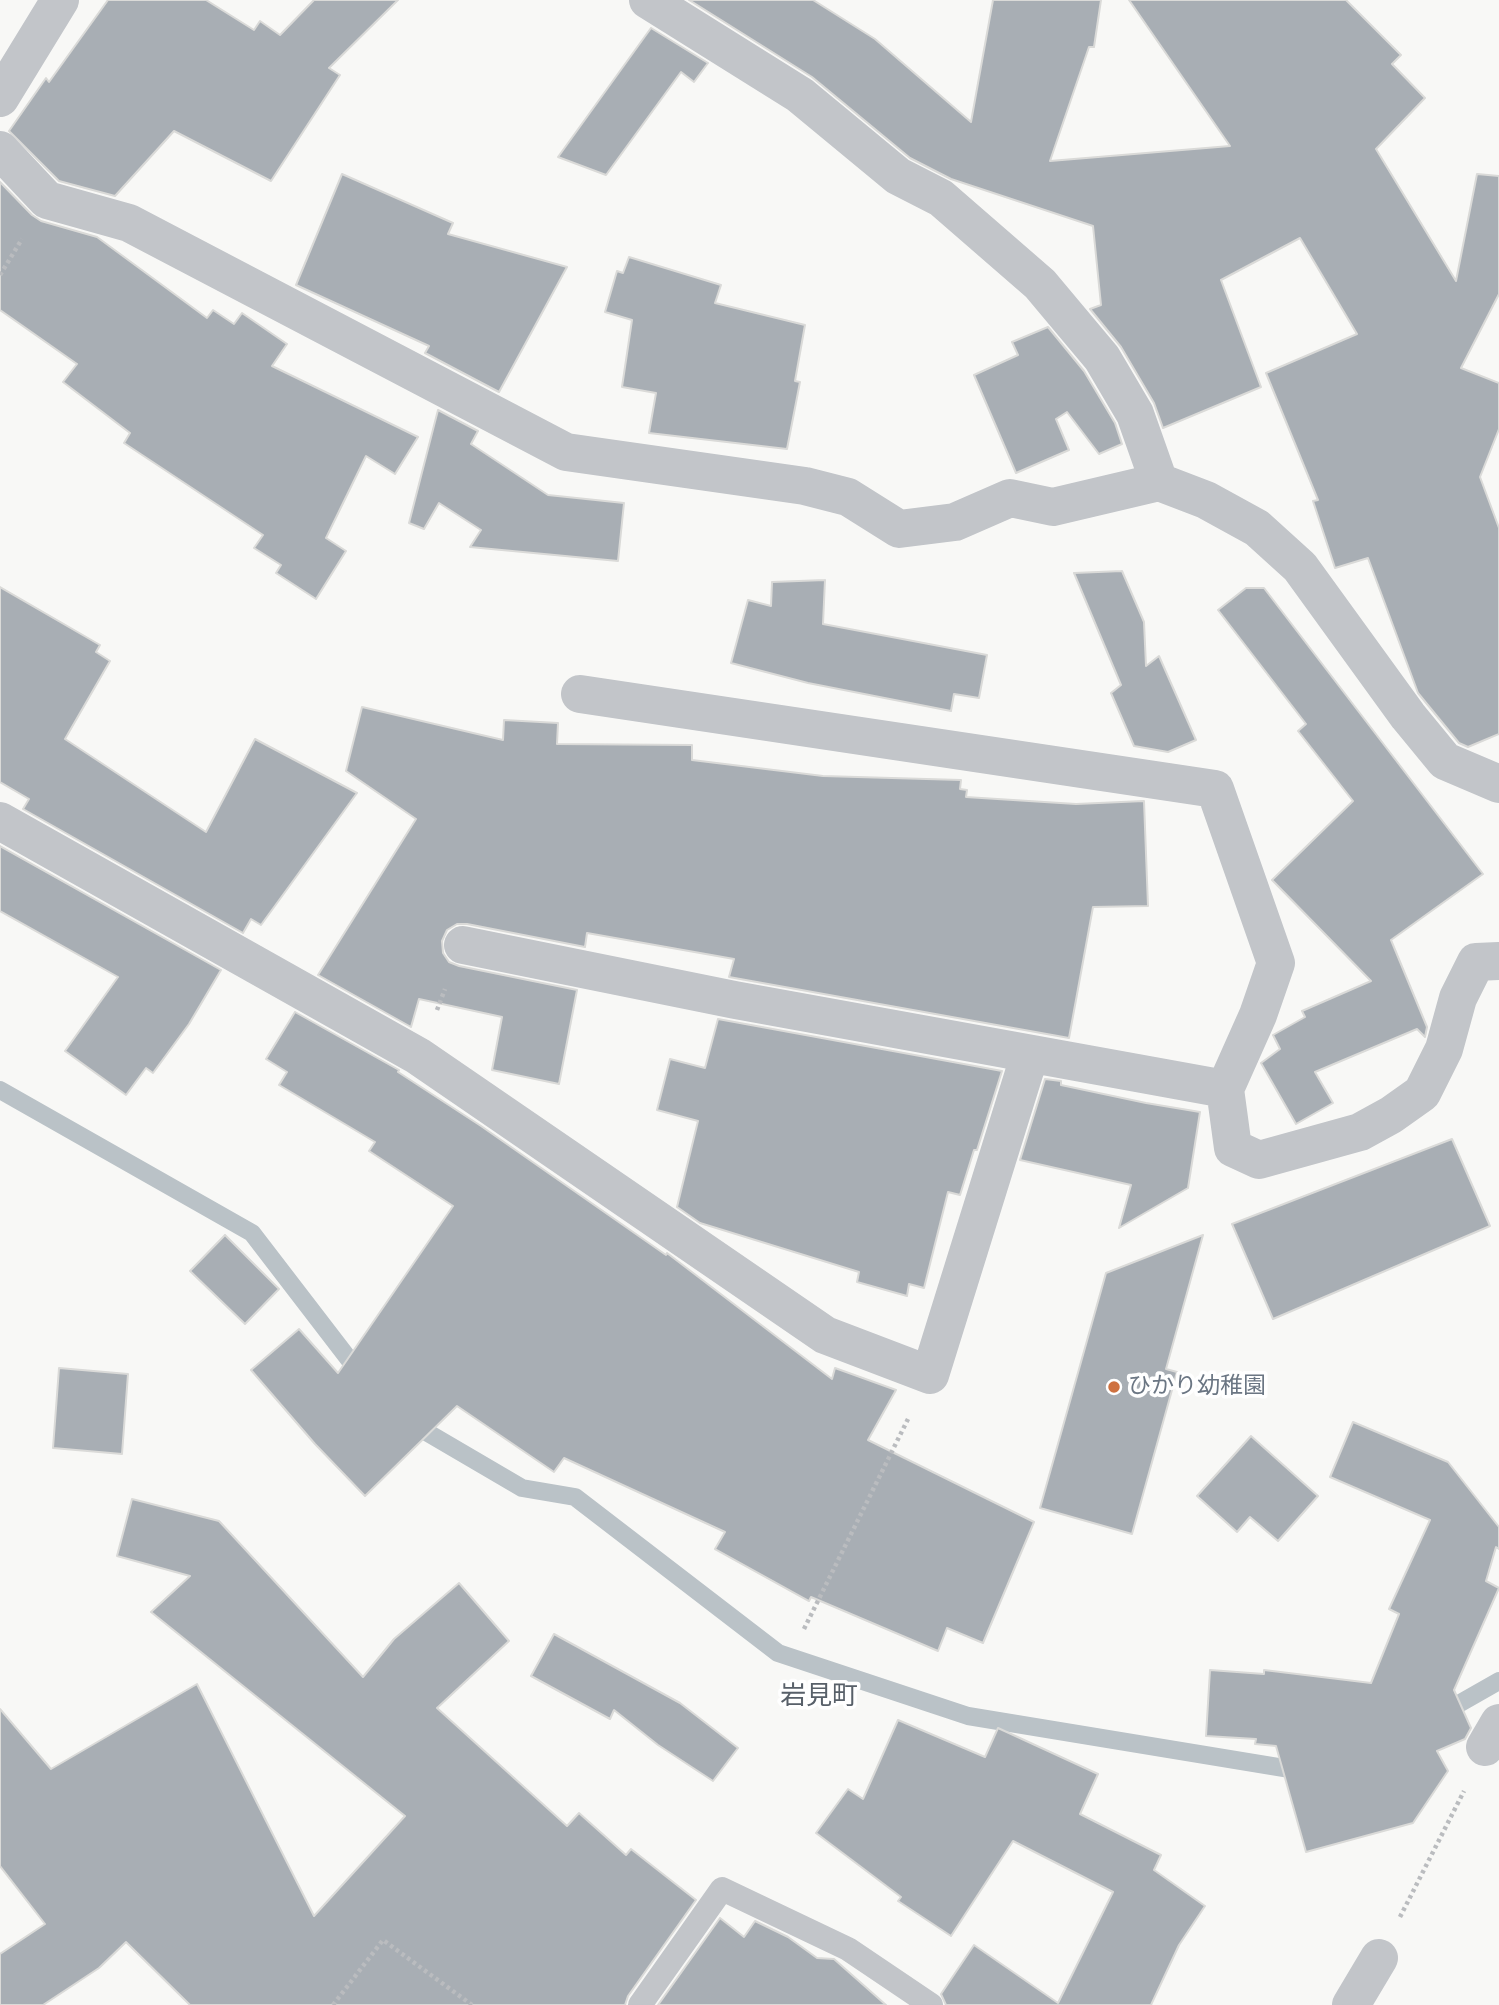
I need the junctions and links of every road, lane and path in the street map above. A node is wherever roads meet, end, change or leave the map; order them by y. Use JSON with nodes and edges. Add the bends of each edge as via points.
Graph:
{"nodes":[{"id":1,"x":60,"y":0,"type":"edge"},
{"id":2,"x":648,"y":0,"type":"edge"},
{"id":3,"x":0,"y":98,"type":"edge"},
{"id":4,"x":0,"y":150,"type":"edge"},
{"id":5,"x":1159,"y":482,"type":"junction"},
{"id":6,"x":580,"y":694,"type":"dead end"},
{"id":7,"x":1499,"y":784,"type":"edge"},
{"id":8,"x":0,"y":821,"type":"edge"},
{"id":9,"x":463,"y":945,"type":"joint"},
{"id":10,"x":1499,"y":961,"type":"edge"},
{"id":11,"x":1030,"y":1054,"type":"junction"},
{"id":12,"x":418,"y":1056,"type":"junction"},
{"id":13,"x":1225,"y":1089,"type":"junction"},
{"id":14,"x":930,"y":1375,"type":"junction"},
{"id":15,"x":803,"y":1629,"type":"dead end"},
{"id":16,"x":1492,"y":1735,"type":"edge"},
{"id":17,"x":1379,"y":1958,"type":"joint"},
{"id":18,"x":332,"y":2005,"type":"edge"},
{"id":19,"x":472,"y":2005,"type":"edge"},
{"id":20,"x":640,"y":2005,"type":"edge"},
{"id":21,"x":932,"y":2005,"type":"edge"},
{"id":22,"x":1351,"y":2005,"type":"edge"}],
"edges":[{"from":1,"to":3,"type":"street"},
{"from":2,"to":5,"type":"street","via":[[800,95],[898,176],[941,198],[1040,284],[1102,358],[1135,414]]},
{"from":4,"to":5,"type":"street","via":[[47,200],[129,223],[566,452],[805,486],[848,496],[899,528],[955,522],[1010,498],[1053,507]]},
{"from":5,"to":7,"type":"street","via":[[1206,500],[1257,528],[1300,567],[1445,761]]},
{"from":6,"to":13,"type":"street","via":[[1215,789],[1276,963]]},
{"from":8,"to":12,"type":"street"},
{"from":9,"to":11,"type":"street"},
{"from":9,"to":12,"type":"path"},
{"from":10,"to":13,"type":"street","via":[[1476,962],[1458,998],[1444,1049],[1422,1093],[1360,1132],[1259,1160],[1233,1148]]},
{"from":11,"to":13,"type":"street"},
{"from":11,"to":14,"type":"street"},
{"from":12,"to":14,"type":"street","via":[[825,1335]]},
{"from":14,"to":15,"type":"path"},
{"from":16,"to":17,"type":"path"},
{"from":17,"to":22,"type":"street"},
{"from":18,"to":19,"type":"path","via":[[383,1940]]},
{"from":20,"to":21,"type":"lane","via":[[722,1889],[848,1949]]}]}
